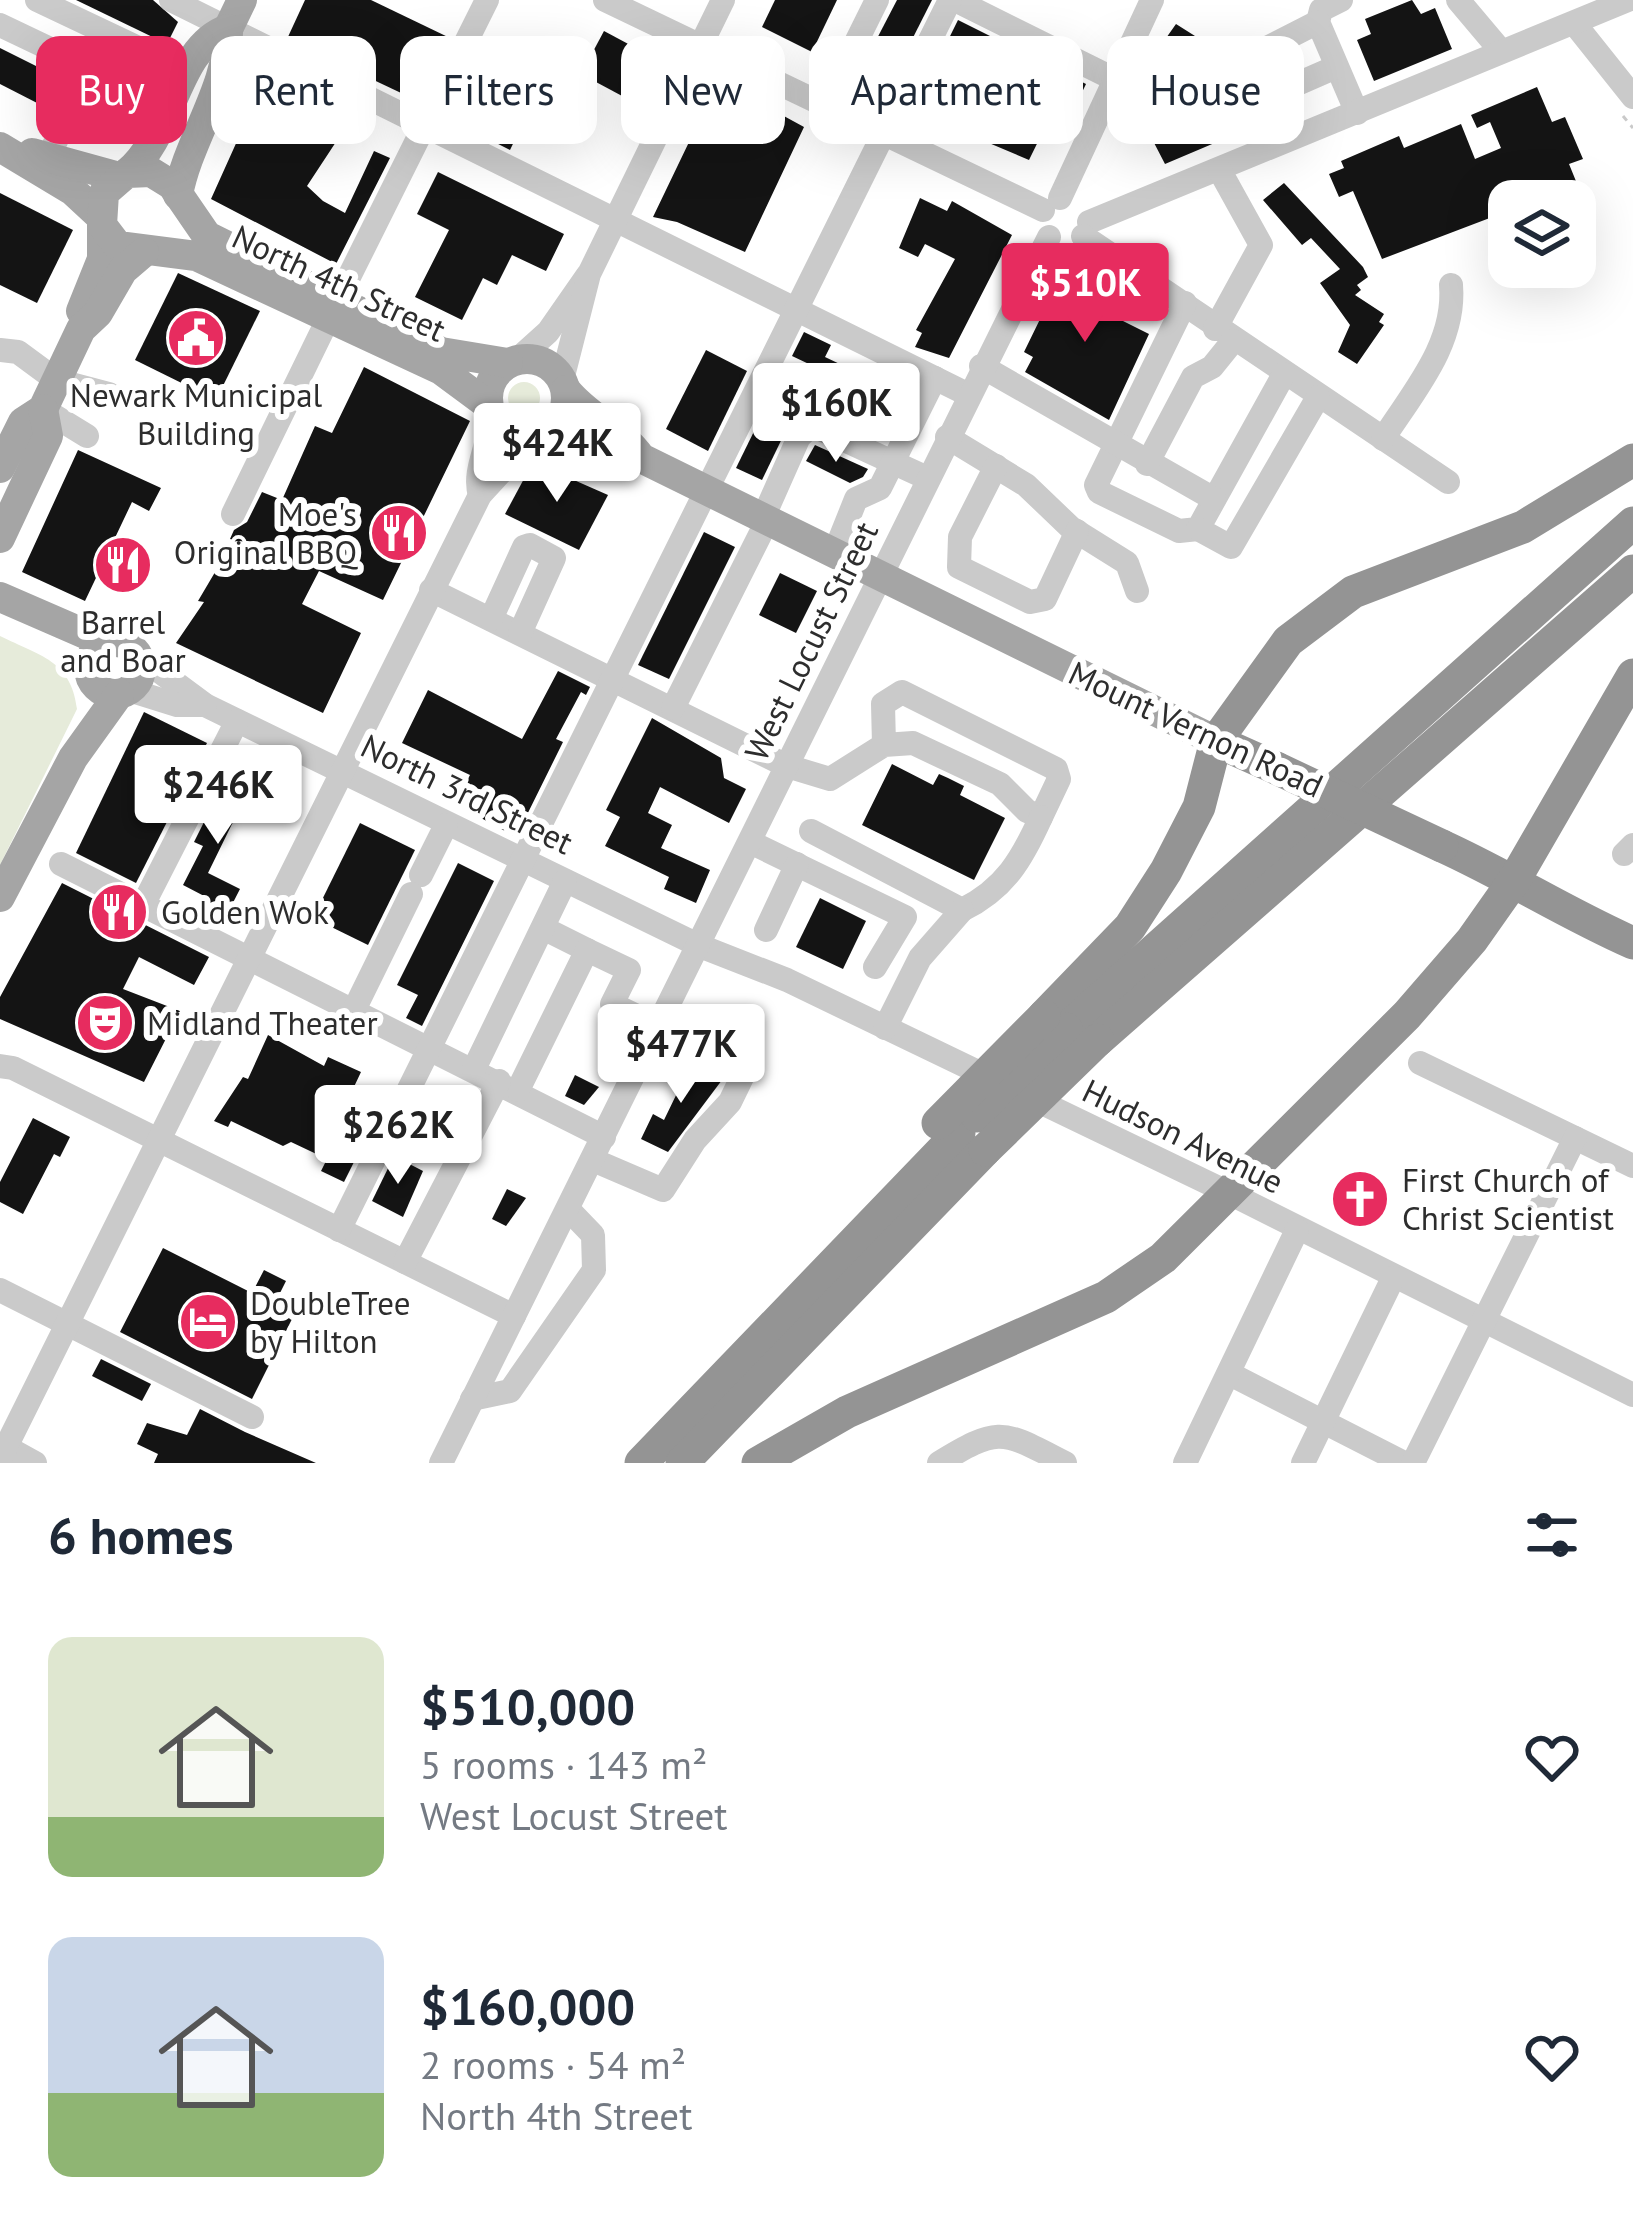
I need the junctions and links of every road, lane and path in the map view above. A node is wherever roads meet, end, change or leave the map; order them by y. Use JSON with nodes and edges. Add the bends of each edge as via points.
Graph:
{"nodes":[{"id":1,"x":37,"y":0,"type":"edge"},
{"id":2,"x":171,"y":0,"type":"edge"},
{"id":3,"x":487,"y":0,"type":"edge"},
{"id":4,"x":605,"y":0,"type":"edge"},
{"id":5,"x":723,"y":0,"type":"edge"},
{"id":6,"x":877,"y":0,"type":"edge"},
{"id":7,"x":952,"y":0,"type":"edge"},
{"id":8,"x":1152,"y":0,"type":"edge"},
{"id":9,"x":1341,"y":0,"type":"edge"},
{"id":10,"x":1458,"y":0,"type":"edge"},
{"id":11,"x":1628,"y":0,"type":"edge"},
{"id":12,"x":233,"y":18,"type":"edge"},
{"id":13,"x":1318,"y":22,"type":"junction"},
{"id":14,"x":1574,"y":23,"type":"junction"},
{"id":15,"x":0,"y":25,"type":"edge"},
{"id":16,"x":113,"y":36,"type":"edge"},
{"id":17,"x":469,"y":36,"type":"edge"},
{"id":18,"x":680,"y":36,"type":"edge"},
{"id":19,"x":706,"y":36,"type":"edge"},
{"id":20,"x":859,"y":36,"type":"edge"},
{"id":21,"x":933,"y":36,"type":"edge"},
{"id":22,"x":1135,"y":36,"type":"edge"},
{"id":23,"x":36,"y":42,"type":"edge"},
{"id":24,"x":1501,"y":51,"type":"junction"},
{"id":25,"x":1336,"y":67,"type":"junction"},
{"id":26,"x":187,"y":71,"type":"edge"},
{"id":27,"x":1107,"y":77,"type":"edge"},
{"id":28,"x":1107,"y":94,"type":"edge"},
{"id":29,"x":1633,"y":97,"type":"edge"},
{"id":30,"x":400,"y":111,"type":"edge"},
{"id":31,"x":1357,"y":113,"type":"junction"},
{"id":32,"x":156,"y":144,"type":"edge"},
{"id":33,"x":416,"y":144,"type":"edge"},
{"id":34,"x":463,"y":144,"type":"edge"},
{"id":35,"x":652,"y":144,"type":"edge"},
{"id":36,"x":877,"y":144,"type":"edge"},
{"id":37,"x":906,"y":144,"type":"edge"},
{"id":38,"x":23,"y":154,"type":"edge"},
{"id":39,"x":1220,"y":171,"type":"junction"},
{"id":40,"x":123,"y":175,"type":"junction"},
{"id":41,"x":179,"y":198,"type":"junction"},
{"id":42,"x":1051,"y":204,"type":"junction"},
{"id":43,"x":101,"y":220,"type":"junction"},
{"id":44,"x":614,"y":220,"type":"junction"},
{"id":45,"x":1086,"y":229,"type":"junction"},
{"id":46,"x":1048,"y":237,"type":"junction"},
{"id":47,"x":147,"y":252,"type":"junction"},
{"id":48,"x":589,"y":274,"type":"junction"},
{"id":49,"x":1451,"y":285,"type":"dead end"},
{"id":50,"x":1185,"y":303,"type":"junction"},
{"id":51,"x":333,"y":309,"type":"junction"},
{"id":52,"x":796,"y":312,"type":"junction"},
{"id":53,"x":81,"y":329,"type":"junction"},
{"id":54,"x":1224,"y":335,"type":"junction"},
{"id":55,"x":0,"y":350,"type":"edge"},
{"id":56,"x":513,"y":362,"type":"junction"},
{"id":57,"x":981,"y":365,"type":"junction"},
{"id":58,"x":1284,"y":374,"type":"junction"},
{"id":59,"x":935,"y":378,"type":"junction"},
{"id":60,"x":564,"y":385,"type":"junction"},
{"id":61,"x":49,"y":394,"type":"junction"},
{"id":62,"x":109,"y":394,"type":"dead end"},
{"id":63,"x":968,"y":394,"type":"junction"},
{"id":64,"x":1318,"y":397,"type":"junction"},
{"id":65,"x":489,"y":410,"type":"junction"},
{"id":66,"x":87,"y":436,"type":"dead end"},
{"id":67,"x":538,"y":436,"type":"junction"},
{"id":68,"x":947,"y":437,"type":"junction"},
{"id":69,"x":1383,"y":439,"type":"junction"},
{"id":70,"x":1114,"y":441,"type":"junction"},
{"id":71,"x":641,"y":458,"type":"junction"},
{"id":72,"x":1633,"y":460,"type":"edge"},
{"id":73,"x":893,"y":463,"type":"junction"},
{"id":74,"x":1148,"y":464,"type":"junction"},
{"id":75,"x":995,"y":466,"type":"junction"},
{"id":76,"x":0,"y":468,"type":"edge"},
{"id":77,"x":927,"y":478,"type":"junction"},
{"id":78,"x":1448,"y":482,"type":"dead end"},
{"id":79,"x":708,"y":492,"type":"junction"},
{"id":80,"x":480,"y":495,"type":"junction"},
{"id":81,"x":1214,"y":499,"type":"junction"},
{"id":82,"x":232,"y":514,"type":"dead end"},
{"id":83,"x":765,"y":519,"type":"junction"},
{"id":84,"x":1633,"y":523,"type":"edge"},
{"id":85,"x":1198,"y":529,"type":"junction"},
{"id":86,"x":1077,"y":531,"type":"junction"},
{"id":87,"x":0,"y":538,"type":"edge"},
{"id":88,"x":834,"y":554,"type":"junction"},
{"id":89,"x":1633,"y":571,"type":"edge"},
{"id":90,"x":879,"y":576,"type":"junction"},
{"id":91,"x":431,"y":590,"type":"junction"},
{"id":92,"x":1137,"y":591,"type":"dead end"},
{"id":93,"x":0,"y":597,"type":"edge"},
{"id":94,"x":0,"y":617,"type":"edge"},
{"id":95,"x":491,"y":619,"type":"junction"},
{"id":96,"x":520,"y":633,"type":"junction"},
{"id":97,"x":106,"y":643,"type":"junction"},
{"id":98,"x":139,"y":656,"type":"junction"},
{"id":99,"x":1633,"y":674,"type":"edge"},
{"id":100,"x":615,"y":679,"type":"junction"},
{"id":101,"x":107,"y":684,"type":"junction"},
{"id":102,"x":205,"y":705,"type":"junction"},
{"id":103,"x":673,"y":708,"type":"junction"},
{"id":104,"x":237,"y":722,"type":"junction"},
{"id":105,"x":1216,"y":740,"type":"junction"},
{"id":106,"x":884,"y":746,"type":"junction"},
{"id":107,"x":787,"y":766,"type":"junction"},
{"id":108,"x":341,"y":773,"type":"junction"},
{"id":109,"x":1041,"y":817,"type":"junction"},
{"id":110,"x":446,"y":825,"type":"junction"},
{"id":111,"x":811,"y":831,"type":"dead end"},
{"id":112,"x":750,"y":842,"type":"junction"},
{"id":113,"x":523,"y":861,"type":"junction"},
{"id":114,"x":61,"y":864,"type":"dead end"},
{"id":115,"x":796,"y":864,"type":"junction"},
{"id":116,"x":1515,"y":879,"type":"junction"},
{"id":117,"x":565,"y":881,"type":"junction"},
{"id":118,"x":0,"y":897,"type":"edge"},
{"id":119,"x":143,"y":904,"type":"junction"},
{"id":120,"x":962,"y":910,"type":"junction"},
{"id":121,"x":1633,"y":922,"type":"edge"},
{"id":122,"x":543,"y":928,"type":"junction"},
{"id":123,"x":766,"y":931,"type":"dead end"},
{"id":124,"x":1633,"y":944,"type":"edge"},
{"id":125,"x":700,"y":946,"type":"junction"},
{"id":126,"x":587,"y":950,"type":"junction"},
{"id":127,"x":250,"y":957,"type":"junction"},
{"id":128,"x":875,"y":967,"type":"dead end"},
{"id":129,"x":354,"y":1010,"type":"junction"},
{"id":130,"x":659,"y":1027,"type":"junction"},
{"id":131,"x":886,"y":1028,"type":"junction"},
{"id":132,"x":1069,"y":1029,"type":"junction"},
{"id":133,"x":430,"y":1048,"type":"junction"},
{"id":134,"x":4,"y":1062,"type":"edge"},
{"id":135,"x":1420,"y":1063,"type":"dead end"},
{"id":136,"x":474,"y":1070,"type":"junction"},
{"id":137,"x":508,"y":1086,"type":"junction"},
{"id":138,"x":961,"y":1136,"type":"junction"},
{"id":139,"x":1575,"y":1138,"type":"junction"},
{"id":140,"x":159,"y":1141,"type":"junction"},
{"id":141,"x":598,"y":1149,"type":"junction"},
{"id":142,"x":1631,"y":1160,"type":"edge"},
{"id":143,"x":1227,"y":1192,"type":"junction"},
{"id":144,"x":568,"y":1209,"type":"junction"},
{"id":145,"x":339,"y":1230,"type":"junction"},
{"id":146,"x":1297,"y":1230,"type":"junction"},
{"id":147,"x":405,"y":1262,"type":"junction"},
{"id":148,"x":1394,"y":1278,"type":"junction"},
{"id":149,"x":0,"y":1290,"type":"edge"},
{"id":150,"x":514,"y":1316,"type":"junction"},
{"id":151,"x":1486,"y":1324,"type":"junction"},
{"id":152,"x":67,"y":1325,"type":"junction"},
{"id":153,"x":1230,"y":1374,"type":"junction"},
{"id":154,"x":1633,"y":1395,"type":"edge"},
{"id":155,"x":472,"y":1399,"type":"junction"},
{"id":156,"x":252,"y":1418,"type":"dead end"},
{"id":157,"x":1323,"y":1422,"type":"junction"},
{"id":158,"x":3,"y":1453,"type":"edge"},
{"id":159,"x":35,"y":1463,"type":"edge"},
{"id":160,"x":441,"y":1463,"type":"edge"},
{"id":161,"x":641,"y":1463,"type":"edge"},
{"id":162,"x":682,"y":1463,"type":"edge"},
{"id":163,"x":758,"y":1463,"type":"edge"},
{"id":164,"x":939,"y":1463,"type":"edge"},
{"id":165,"x":1065,"y":1463,"type":"edge"},
{"id":166,"x":1185,"y":1463,"type":"edge"},
{"id":167,"x":1303,"y":1463,"type":"edge"},
{"id":168,"x":1409,"y":1463,"type":"edge"}],
"edges":[{"from":1,"to":16,"type":"street"},
{"from":2,"to":12,"type":"street"},
{"from":3,"to":17,"type":"street"},
{"from":4,"to":18,"type":"street"},
{"from":5,"to":19,"type":"street"},
{"from":6,"to":20,"type":"street"},
{"from":7,"to":21,"type":"street"},
{"from":7,"to":27,"type":"street"},
{"from":8,"to":22,"type":"street"},
{"from":9,"to":13,"type":"street","via":[[1321,10]]},
{"from":10,"to":24,"type":"street"},
{"from":11,"to":14,"type":"street"},
{"from":12,"to":26,"type":"main road","via":[[199,46]]},
{"from":12,"to":30,"type":"street"},
{"from":12,"to":41,"type":"main road"},
{"from":13,"to":25,"type":"street"},
{"from":13,"to":25,"type":"street","via":[[1263,50],[1229,83],[1242,108]]},
{"from":14,"to":24,"type":"street"},
{"from":14,"to":29,"type":"street"},
{"from":15,"to":23,"type":"street"},
{"from":24,"to":31,"type":"street"},
{"from":25,"to":31,"type":"street"},
{"from":28,"to":42,"type":"street"},
{"from":31,"to":39,"type":"street"},
{"from":32,"to":40,"type":"main road"},
{"from":33,"to":51,"type":"street"},
{"from":34,"to":44,"type":"street"},
{"from":35,"to":44,"type":"street"},
{"from":36,"to":52,"type":"street"},
{"from":37,"to":42,"type":"street"},
{"from":38,"to":40,"type":"main road"},
{"from":38,"to":43,"type":"main road","via":[[28,168],[73,191]]},
{"from":39,"to":45,"type":"street"},
{"from":39,"to":54,"type":"street","via":[[1261,245]]},
{"from":40,"to":41,"type":"main road","via":[[151,172]]},
{"from":40,"to":43,"type":"main road","via":[[104,194]]},
{"from":41,"to":47,"type":"main road","via":[[176,232]]},
{"from":41,"to":51,"type":"main road","name":"North 4th Street","via":[[207,236]]},
{"from":42,"to":45,"type":"street","via":[[1082,211]]},
{"from":42,"to":46,"type":"street","via":[[1038,225]]},
{"from":43,"to":47,"type":"main road","via":[[118,246]]},
{"from":43,"to":53,"type":"main road","via":[[102,259],[81,307]]},
{"from":44,"to":48,"type":"street"},
{"from":44,"to":52,"type":"street"},
{"from":45,"to":46,"type":"street","via":[[1067,246]]},
{"from":45,"to":50,"type":"street"},
{"from":46,"to":57,"type":"street","name":"West Locust Street"},
{"from":47,"to":51,"type":"main road","name":"North 4th Street","via":[[196,256]]},
{"from":47,"to":53,"type":"main road","via":[[123,270]]},
{"from":48,"to":56,"type":"street","via":[[548,332]]},
{"from":48,"to":60,"type":"street"},
{"from":49,"to":69,"type":"street","via":[[1441,348]]},
{"from":50,"to":54,"type":"street"},
{"from":50,"to":70,"type":"street"},
{"from":51,"to":56,"type":"main road","name":"North 4th Street","via":[[441,352]]},
{"from":51,"to":65,"type":"main road","name":"North 4th Street","via":[[441,370]]},
{"from":51,"to":82,"type":"street"},
{"from":52,"to":59,"type":"street"},
{"from":52,"to":79,"type":"street"},
{"from":53,"to":61,"type":"main road"},
{"from":54,"to":58,"type":"street"},
{"from":54,"to":74,"type":"street"},
{"from":55,"to":61,"type":"street","via":[[18,352]]},
{"from":56,"to":60,"type":"main road","via":[[543,362]]},
{"from":56,"to":65,"type":"main road","via":[[489,385]]},
{"from":57,"to":63,"type":"street","name":"West Locust Street"},
{"from":57,"to":70,"type":"street"},
{"from":58,"to":64,"type":"street"},
{"from":58,"to":81,"type":"street"},
{"from":59,"to":63,"type":"street"},
{"from":59,"to":73,"type":"street"},
{"from":60,"to":67,"type":"main road","via":[[562,416]]},
{"from":60,"to":71,"type":"main road","via":[[592,420]]},
{"from":61,"to":62,"type":"street"},
{"from":61,"to":66,"type":"street"},
{"from":61,"to":76,"type":"main road","via":[[23,422]]},
{"from":61,"to":87,"type":"main road","via":[[48,436]]},
{"from":63,"to":68,"type":"street","name":"West Locust Street"},
{"from":64,"to":69,"type":"street"},
{"from":64,"to":85,"type":"street","via":[[1231,547]]},
{"from":65,"to":67,"type":"main road","via":[[508,433]]},
{"from":65,"to":80,"type":"street"},
{"from":67,"to":71,"type":"main road","via":[[566,436],[621,460]]},
{"from":67,"to":80,"type":"street"},
{"from":68,"to":75,"type":"street"},
{"from":68,"to":77,"type":"street","name":"West Locust Street"},
{"from":69,"to":78,"type":"street"},
{"from":70,"to":74,"type":"street"},
{"from":70,"to":85,"type":"street","via":[[1096,489],[1179,531]]},
{"from":71,"to":79,"type":"main road"},
{"from":72,"to":105,"type":"highway","via":[[1523,527],[1353,592],[1288,641]]},
{"from":73,"to":77,"type":"street"},
{"from":73,"to":83,"type":"street","via":[[812,425],[799,437]]},
{"from":73,"to":88,"type":"street","via":[[880,488],[856,500]]},
{"from":74,"to":81,"type":"street"},
{"from":75,"to":86,"type":"street"},
{"from":75,"to":86,"type":"street","via":[[959,537],[959,567],[1030,602],[1045,599]]},
{"from":77,"to":90,"type":"street","name":"West Locust Street"},
{"from":79,"to":83,"type":"main road"},
{"from":79,"to":100,"type":"street"},
{"from":80,"to":91,"type":"street"},
{"from":81,"to":85,"type":"street"},
{"from":83,"to":88,"type":"main road"},
{"from":83,"to":103,"type":"street"},
{"from":84,"to":132,"type":"highway"},
{"from":86,"to":92,"type":"street","via":[[1127,563]]},
{"from":88,"to":90,"type":"main road"},
{"from":89,"to":132,"type":"highway"},
{"from":90,"to":105,"type":"main road","name":"Mount Vernon Road"},
{"from":90,"to":107,"type":"street","name":"West Locust Street"},
{"from":91,"to":95,"type":"street"},
{"from":91,"to":108,"type":"street"},
{"from":93,"to":97,"type":"main road"},
{"from":94,"to":101,"type":"main road","name":"North 3rd Street","via":[[46,638]]},
{"from":95,"to":96,"type":"street"},
{"from":95,"to":96,"type":"street","via":[[524,548],[550,553]]},
{"from":96,"to":100,"type":"street"},
{"from":97,"to":98,"type":"main road","via":[[121,642]]},
{"from":97,"to":101,"type":"main road","via":[[90,658]]},
{"from":98,"to":101,"type":"main road","via":[[142,671]]},
{"from":98,"to":102,"type":"street","name":"North 3rd Street"},
{"from":99,"to":116,"type":"highway"},
{"from":100,"to":103,"type":"street"},
{"from":100,"to":113,"type":"street"},
{"from":101,"to":102,"type":"street","name":"North 3rd Street"},
{"from":101,"to":118,"type":"main road"},
{"from":102,"to":104,"type":"street","name":"North 3rd Street"},
{"from":103,"to":107,"type":"street"},
{"from":104,"to":108,"type":"street","name":"North 3rd Street"},
{"from":104,"to":119,"type":"street"},
{"from":105,"to":116,"type":"highway","name":"Mount Vernon Road","bridge":true},
{"from":105,"to":132,"type":"highway","via":[[1199,807]]},
{"from":106,"to":107,"type":"street","via":[[830,779]]},
{"from":106,"to":109,"type":"street","via":[[913,743],[1000,784]]},
{"from":106,"to":109,"type":"street","via":[[883,704],[902,692],[1056,769]]},
{"from":107,"to":112,"type":"street","name":"West Locust Street"},
{"from":108,"to":110,"type":"street","name":"North 3rd Street"},
{"from":108,"to":127,"type":"street"},
{"from":109,"to":120,"type":"street","via":[[995,892]]},
{"from":110,"to":113,"type":"street","name":"North 3rd Street"},
{"from":110,"to":129,"type":"street"},
{"from":111,"to":120,"type":"street"},
{"from":112,"to":115,"type":"street"},
{"from":112,"to":125,"type":"street","name":"West Locust Street"},
{"from":113,"to":117,"type":"street","name":"North 3rd Street"},
{"from":113,"to":133,"type":"street"},
{"from":114,"to":119,"type":"street"},
{"from":115,"to":123,"type":"street"},
{"from":115,"to":128,"type":"street","via":[[905,916]]},
{"from":116,"to":121,"type":"highway","name":"Mount Vernon Road","via":[[1565,889]]},
{"from":116,"to":124,"type":"highway","name":"Mount Vernon Road","via":[[1556,909]]},
{"from":116,"to":143,"type":"highway","via":[[1407,1015]]},
{"from":117,"to":122,"type":"street"},
{"from":117,"to":125,"type":"street","name":"North 3rd Street"},
{"from":119,"to":127,"type":"street"},
{"from":120,"to":131,"type":"street","via":[[920,958]]},
{"from":122,"to":126,"type":"street"},
{"from":122,"to":136,"type":"street"},
{"from":125,"to":130,"type":"street","name":"West Locust Street"},
{"from":125,"to":131,"type":"street","name":"Hudson Avenue"},
{"from":126,"to":130,"type":"street","via":[[628,970],[612,1004]]},
{"from":126,"to":137,"type":"street"},
{"from":127,"to":129,"type":"street"},
{"from":127,"to":140,"type":"street"},
{"from":129,"to":133,"type":"street"},
{"from":130,"to":141,"type":"street","name":"West Locust Street"},
{"from":130,"to":141,"type":"street","via":[[746,1069],[739,1088],[663,1190]]},
{"from":131,"to":143,"type":"street","name":"Hudson Avenue"},
{"from":132,"to":138,"type":"highway","bridge":true},
{"from":132,"to":138,"type":"highway","bridge":true},
{"from":133,"to":136,"type":"street"},
{"from":133,"to":145,"type":"street"},
{"from":134,"to":140,"type":"street"},
{"from":135,"to":139,"type":"street"},
{"from":136,"to":137,"type":"street"},
{"from":137,"to":141,"type":"street"},
{"from":137,"to":147,"type":"street"},
{"from":138,"to":161,"type":"highway"},
{"from":138,"to":162,"type":"highway"},
{"from":139,"to":142,"type":"street"},
{"from":139,"to":151,"type":"street"},
{"from":140,"to":145,"type":"street"},
{"from":140,"to":152,"type":"street"},
{"from":141,"to":144,"type":"street","name":"West Locust Street"},
{"from":143,"to":146,"type":"street","name":"Hudson Avenue"},
{"from":143,"to":163,"type":"highway","via":[[1162,1258],[1106,1297],[847,1412]]},
{"from":144,"to":150,"type":"street","name":"West Locust Street"},
{"from":144,"to":155,"type":"street","via":[[593,1235],[594,1270],[511,1391]]},
{"from":145,"to":147,"type":"street"},
{"from":146,"to":148,"type":"street","name":"Hudson Avenue"},
{"from":146,"to":153,"type":"street"},
{"from":147,"to":150,"type":"street"},
{"from":148,"to":151,"type":"street","name":"Hudson Avenue"},
{"from":148,"to":157,"type":"street"},
{"from":149,"to":152,"type":"street"},
{"from":150,"to":155,"type":"street","name":"West Locust Street"},
{"from":151,"to":154,"type":"street","name":"Hudson Avenue"},
{"from":151,"to":168,"type":"street"},
{"from":152,"to":156,"type":"street"},
{"from":152,"to":158,"type":"street"},
{"from":153,"to":157,"type":"street"},
{"from":153,"to":166,"type":"street"},
{"from":155,"to":160,"type":"street","name":"West Locust Street"},
{"from":157,"to":167,"type":"street"},
{"from":157,"to":168,"type":"street"},
{"from":158,"to":159,"type":"street"},
{"from":164,"to":165,"type":"street","via":[[983,1436],[1011,1436]]}]}
